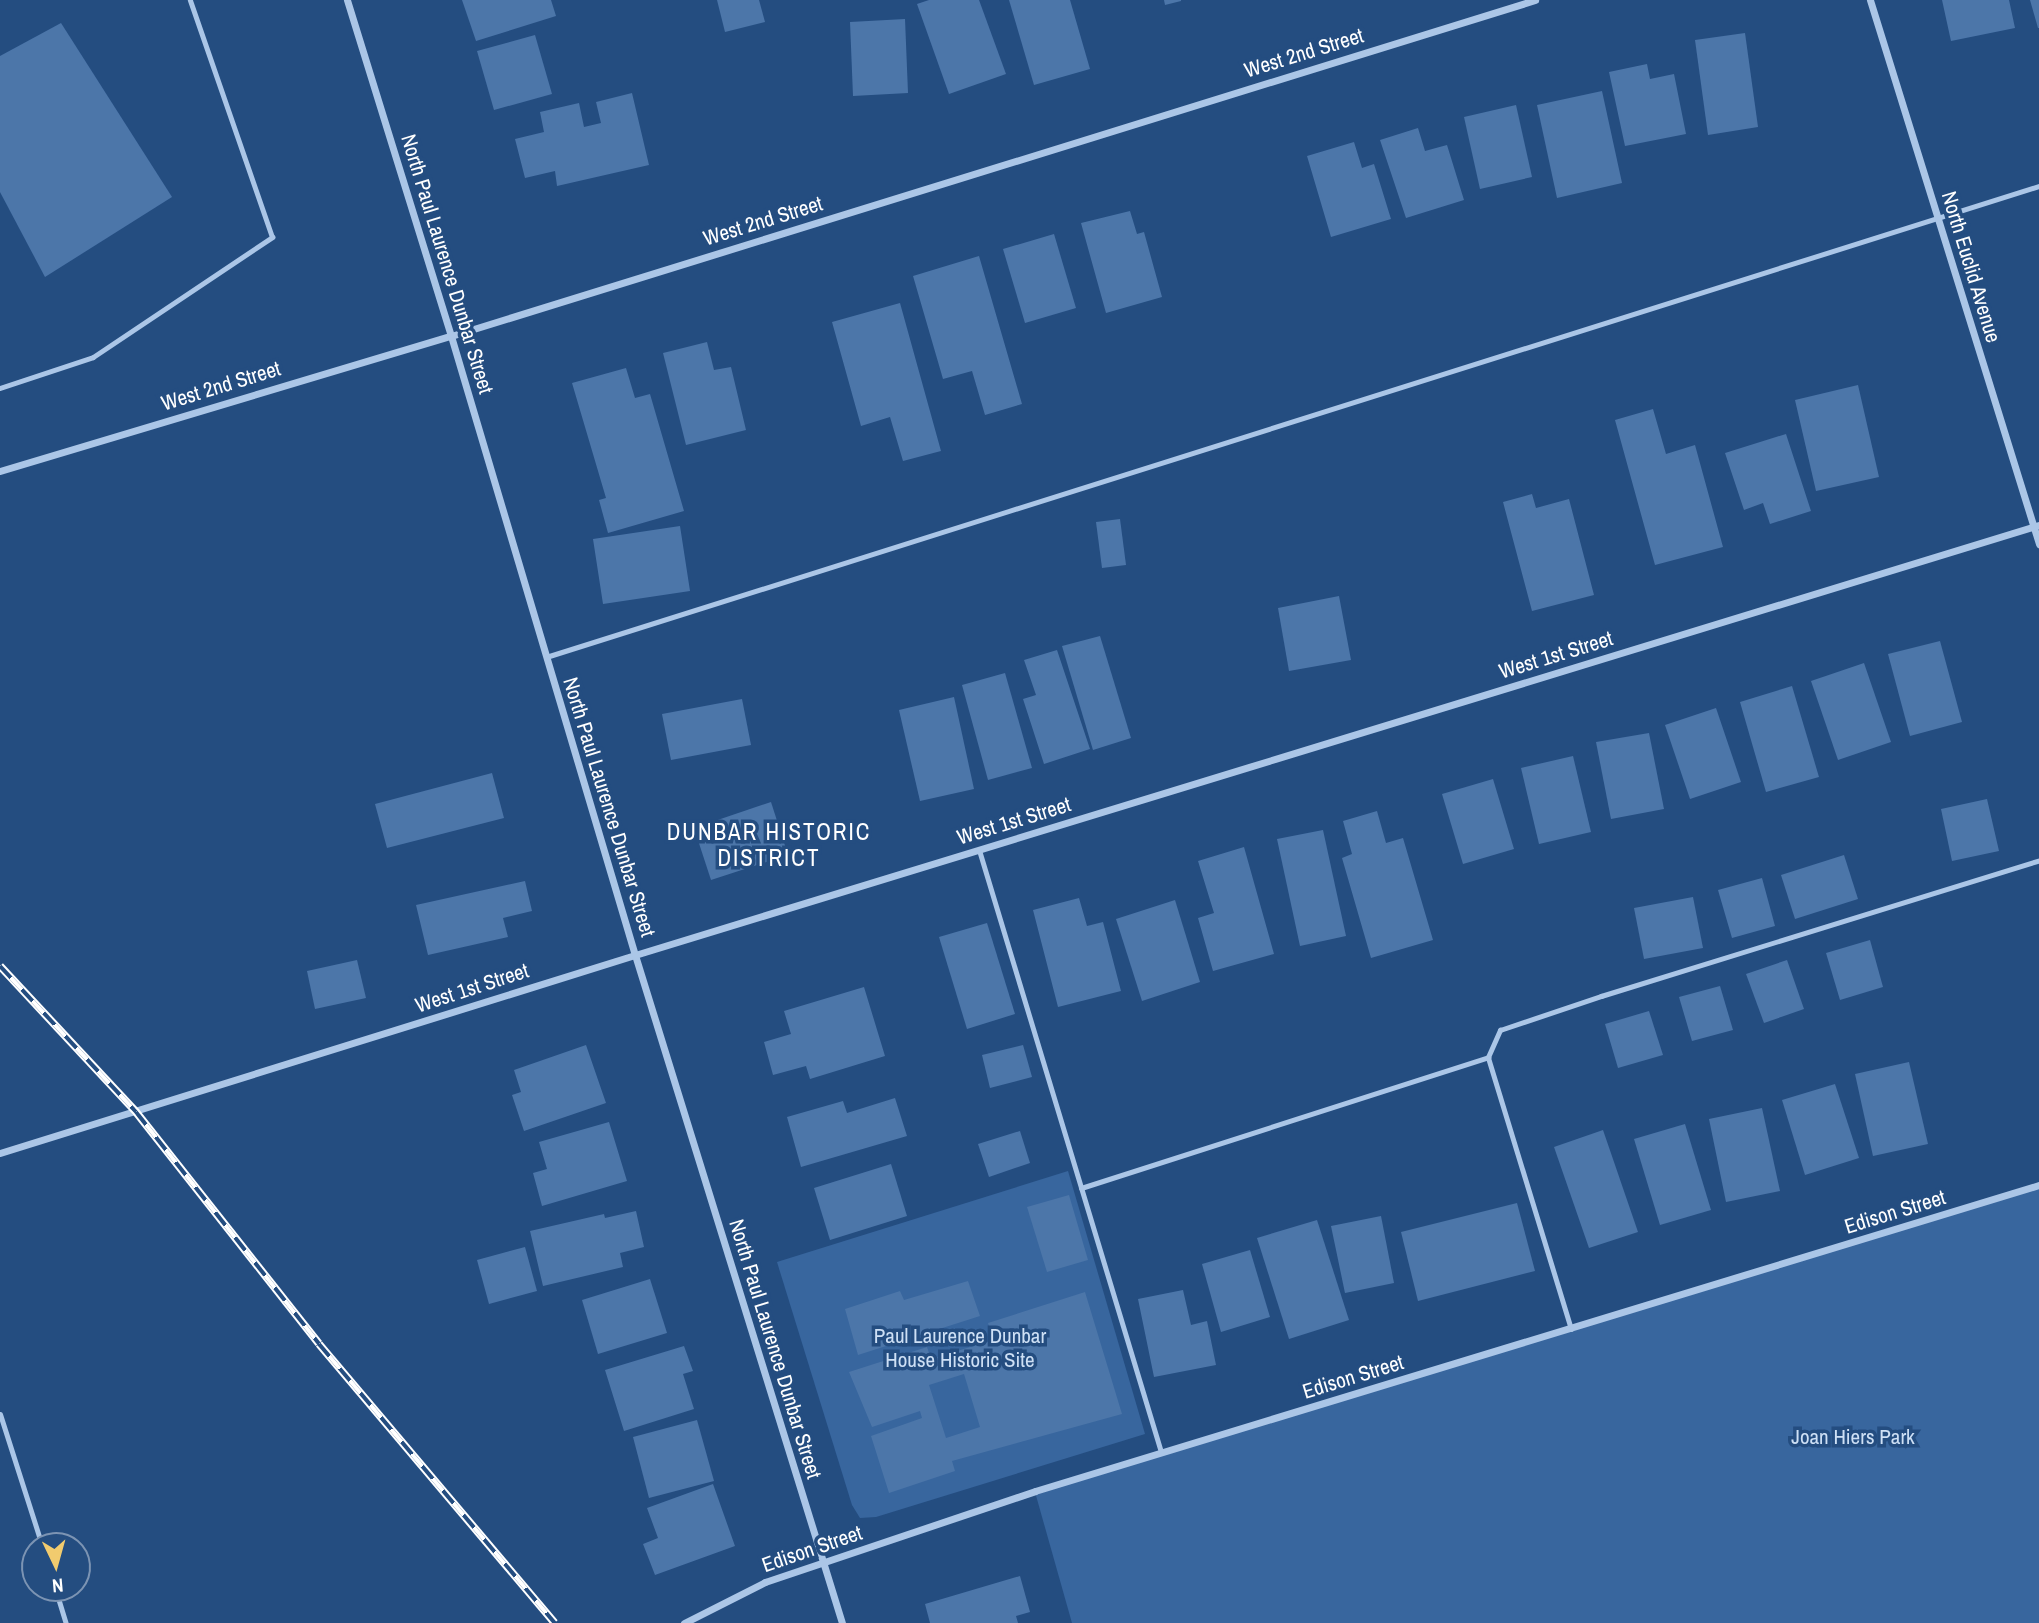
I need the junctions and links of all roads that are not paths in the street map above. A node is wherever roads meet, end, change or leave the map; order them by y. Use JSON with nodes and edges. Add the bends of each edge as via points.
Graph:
{"nodes":[{"id":1,"x":190,"y":0,"type":"edge"},
{"id":2,"x":347,"y":0,"type":"edge"},
{"id":3,"x":1535,"y":0,"type":"edge"},
{"id":4,"x":1870,"y":0,"type":"edge"},
{"id":5,"x":2039,"y":186,"type":"edge"},
{"id":6,"x":1938,"y":218,"type":"junction"},
{"id":7,"x":451,"y":335,"type":"junction"},
{"id":8,"x":0,"y":388,"type":"edge"},
{"id":9,"x":0,"y":471,"type":"edge"},
{"id":10,"x":2036,"y":526,"type":"edge"},
{"id":11,"x":2039,"y":544,"type":"edge"},
{"id":12,"x":546,"y":657,"type":"junction"},
{"id":13,"x":979,"y":850,"type":"junction"},
{"id":14,"x":2039,"y":860,"type":"edge"},
{"id":15,"x":635,"y":955,"type":"junction"},
{"id":16,"x":1489,"y":1057,"type":"junction"},
{"id":17,"x":0,"y":1153,"type":"edge"},
{"id":18,"x":2039,"y":1185,"type":"edge"},
{"id":19,"x":1082,"y":1188,"type":"junction"},
{"id":20,"x":1571,"y":1329,"type":"junction"},
{"id":21,"x":0,"y":1414,"type":"edge"},
{"id":22,"x":1161,"y":1452,"type":"junction"},
{"id":23,"x":38,"y":1532,"type":"edge"},
{"id":24,"x":823,"y":1563,"type":"junction"},
{"id":25,"x":59,"y":1602,"type":"edge"},
{"id":26,"x":66,"y":1623,"type":"edge"},
{"id":27,"x":684,"y":1623,"type":"edge"},
{"id":28,"x":842,"y":1623,"type":"edge"}],
"edges":[{"from":1,"to":8,"type":"lane","via":[[272,237],[93,358]]},
{"from":2,"to":7,"type":"street","name":"North Paul Laurence Dunbar Street"},
{"from":3,"to":7,"type":"street","name":"West 2nd Street"},
{"from":4,"to":6,"type":"street","name":"North Euclid Avenue"},
{"from":5,"to":6,"type":"lane"},
{"from":6,"to":10,"type":"street","name":"North Euclid Avenue"},
{"from":6,"to":12,"type":"lane"},
{"from":7,"to":9,"type":"street","name":"West 2nd Street"},
{"from":7,"to":12,"type":"street","name":"North Paul Laurence Dunbar Street"},
{"from":10,"to":11,"type":"street","name":"North Euclid Avenue"},
{"from":10,"to":13,"type":"street","name":"West 1st Street"},
{"from":12,"to":15,"type":"street","name":"North Paul Laurence Dunbar Street"},
{"from":13,"to":15,"type":"street","name":"West 1st Street"},
{"from":13,"to":19,"type":"lane"},
{"from":14,"to":16,"type":"lane","via":[[1500,1030]]},
{"from":15,"to":17,"type":"street","name":"West 1st Street"},
{"from":15,"to":24,"type":"street","name":"North Paul Laurence Dunbar Street"},
{"from":16,"to":19,"type":"lane"},
{"from":16,"to":20,"type":"lane"},
{"from":18,"to":20,"type":"street","name":"Edison Street"},
{"from":19,"to":22,"type":"lane"},
{"from":20,"to":22,"type":"street","name":"Edison Street"},
{"from":21,"to":23,"type":"lane"},
{"from":22,"to":24,"type":"street","name":"Edison Street"},
{"from":24,"to":27,"type":"street","name":"Edison Street","via":[[765,1582]]},
{"from":24,"to":28,"type":"street","name":"North Paul Laurence Dunbar Street"},
{"from":25,"to":26,"type":"lane"}]}
